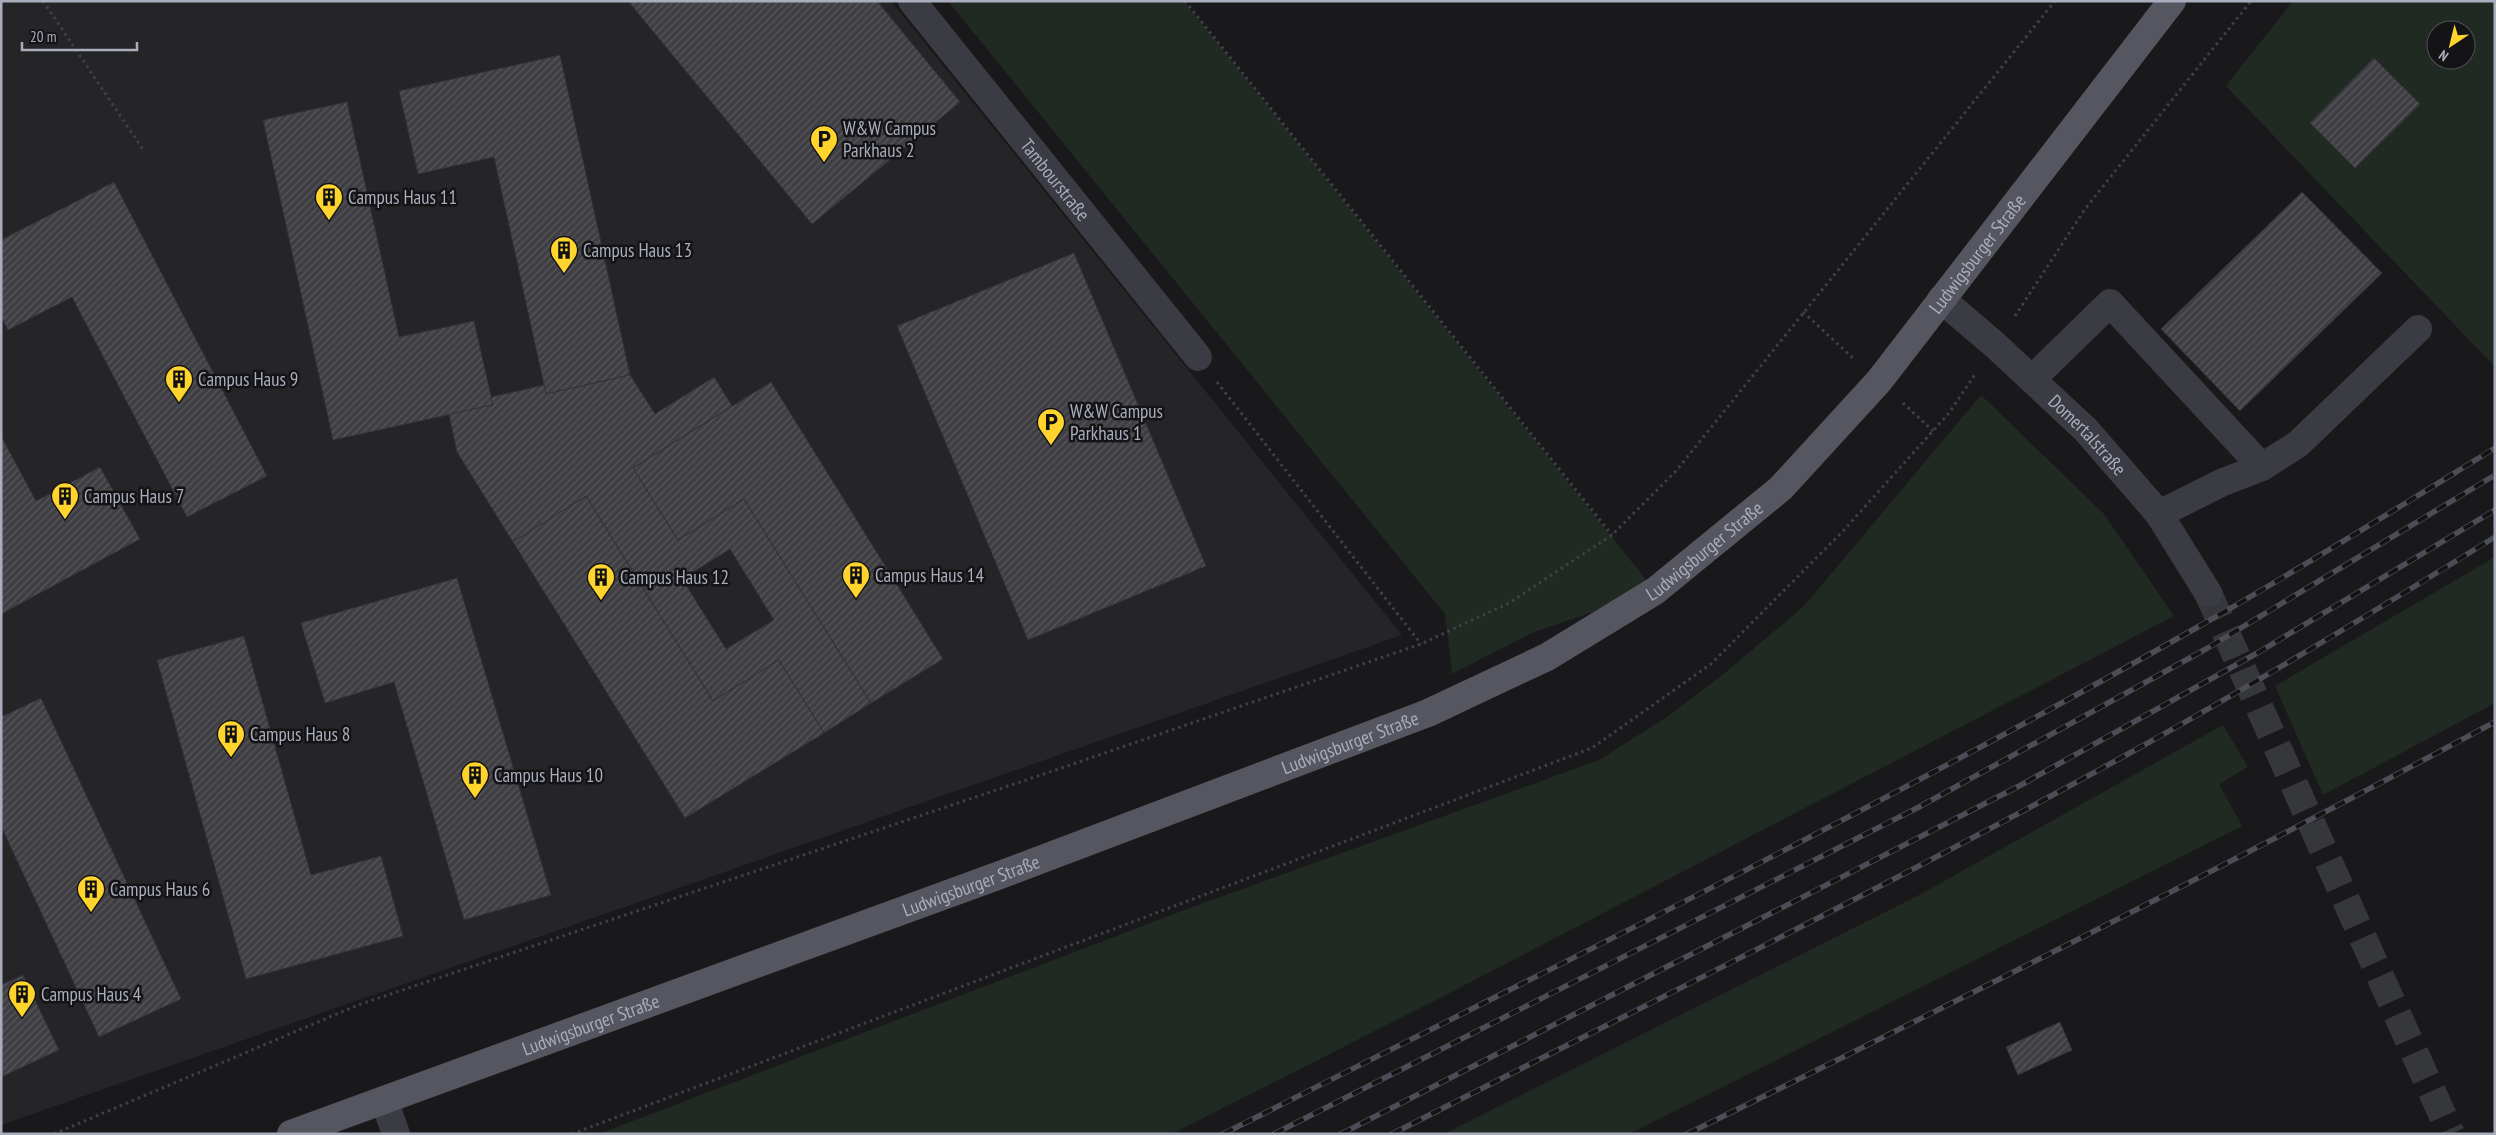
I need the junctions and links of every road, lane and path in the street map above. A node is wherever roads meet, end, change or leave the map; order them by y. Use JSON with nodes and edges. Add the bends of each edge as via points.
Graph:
{"nodes":[{"id":1,"x":43,"y":1,"type":"edge"},
{"id":2,"x":912,"y":1,"type":"edge"},
{"id":3,"x":1185,"y":1,"type":"edge"},
{"id":4,"x":2055,"y":1,"type":"edge"},
{"id":5,"x":2172,"y":1,"type":"edge"},
{"id":6,"x":2251,"y":1,"type":"edge"},
{"id":7,"x":144,"y":151,"type":"dead end"},
{"id":8,"x":1942,"y":299,"type":"junction"},
{"id":9,"x":2418,"y":329,"type":"dead end"},
{"id":10,"x":1996,"y":345,"type":"junction"},
{"id":11,"x":1198,"y":357,"type":"joint"},
{"id":12,"x":2032,"y":379,"type":"junction"},
{"id":13,"x":2262,"y":467,"type":"junction"},
{"id":14,"x":2159,"y":514,"type":"junction"},
{"id":15,"x":1612,"y":535,"type":"junction"},
{"id":16,"x":2208,"y":593,"type":"tunnel mouth"},
{"id":17,"x":1422,"y":644,"type":"junction"},
{"id":18,"x":384,"y":1100,"type":"junction"},
{"id":19,"x":54,"y":1134,"type":"edge"},
{"id":20,"x":290,"y":1134,"type":"edge"},
{"id":21,"x":396,"y":1134,"type":"edge"},
{"id":22,"x":572,"y":1134,"type":"edge"}],
"edges":[{"from":1,"to":7,"type":"path"},
{"from":2,"to":11,"type":"street","name":"Tambourstraße"},
{"from":3,"to":15,"type":"path"},
{"from":4,"to":15,"type":"path","via":[[1676,472]]},
{"from":5,"to":8,"type":"main road","name":"Ludwigsburger Straße"},
{"from":6,"to":10,"type":"path","via":[[2084,209]]},
{"from":8,"to":10,"type":"street","name":"Domertalstraße"},
{"from":8,"to":18,"type":"main road","name":"Ludwigsburger Straße","via":[[1879,381],[1780,488],[1655,591],[1547,657],[1400,724]]},
{"from":9,"to":13,"type":"street","via":[[2298,444]]},
{"from":10,"to":12,"type":"street","name":"Domertalstraße"},
{"from":10,"to":22,"type":"path","via":[[1949,414],[1843,532],[1711,664],[1592,748]]},
{"from":11,"to":17,"type":"path"},
{"from":12,"to":13,"type":"street","via":[[2110,303]]},
{"from":12,"to":14,"type":"street","name":"Domertalstraße","via":[[2086,430]]},
{"from":13,"to":14,"type":"street"},
{"from":14,"to":16,"type":"street","name":"Domertalstraße"},
{"from":15,"to":17,"type":"path","via":[[1508,603]]},
{"from":17,"to":19,"type":"path","via":[[1041,776],[358,1005]]},
{"from":18,"to":20,"type":"main road","name":"Ludwigsburger Straße"},
{"from":18,"to":21,"type":"street"}]}
